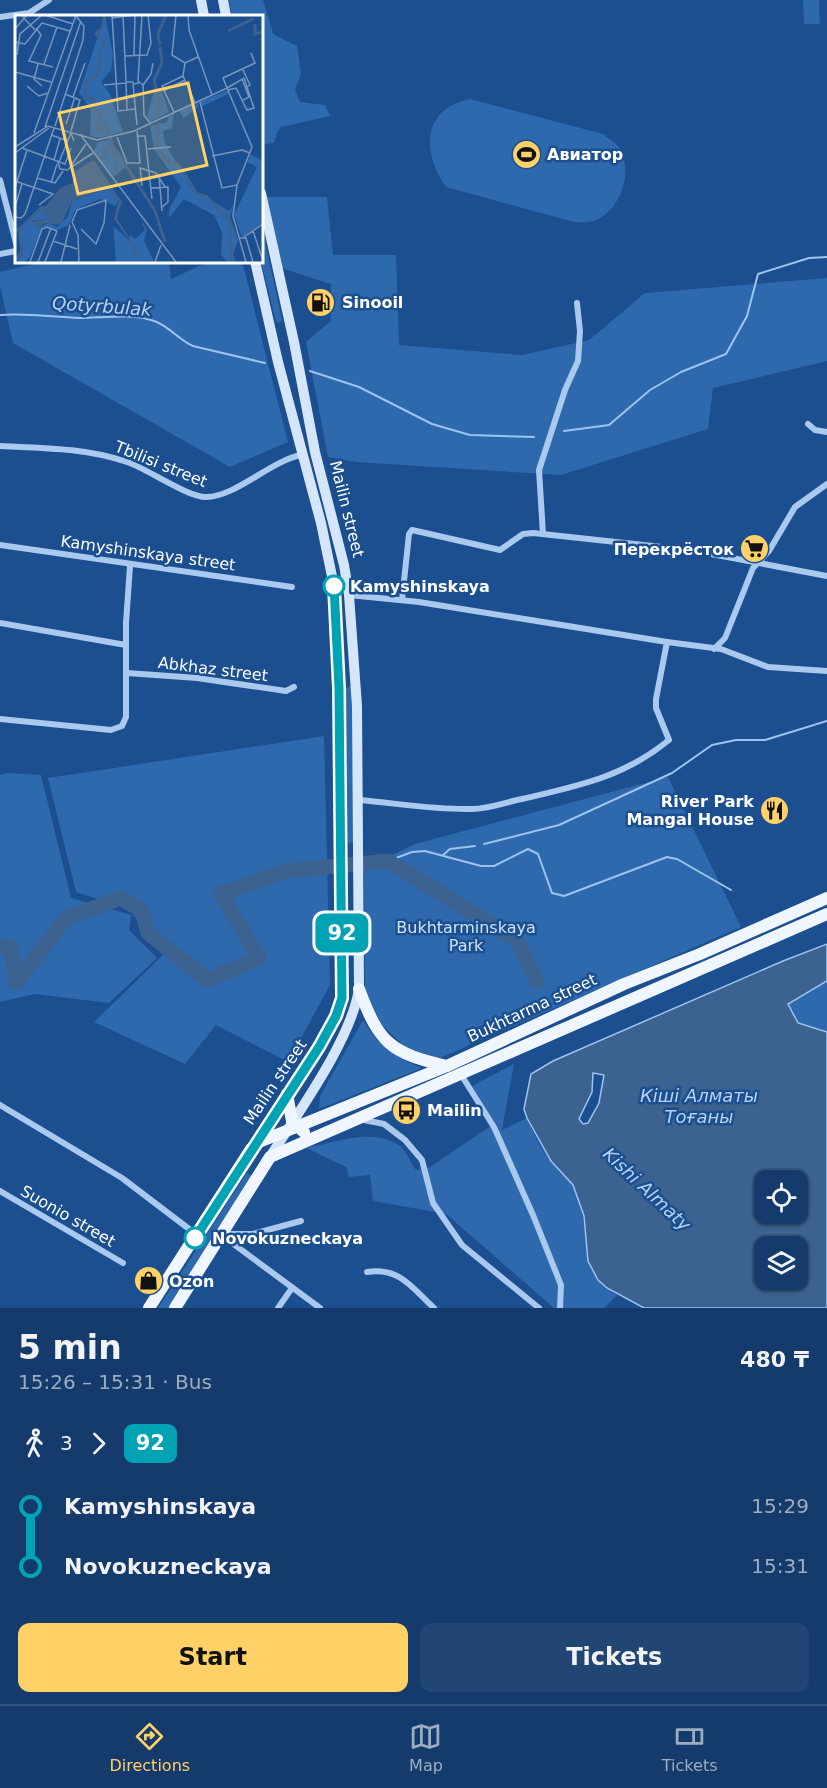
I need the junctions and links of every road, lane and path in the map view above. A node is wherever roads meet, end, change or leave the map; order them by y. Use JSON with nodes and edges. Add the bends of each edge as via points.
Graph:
{"nodes":[{"id":1,"x":49,"y":0,"type":"edge"},
{"id":2,"x":201,"y":0,"type":"edge"},
{"id":3,"x":223,"y":0,"type":"edge"},
{"id":4,"x":204,"y":15,"type":"edge"},
{"id":5,"x":226,"y":15,"type":"edge"},
{"id":6,"x":0,"y":17,"type":"edge"},
{"id":7,"x":0,"y":180,"type":"edge"},
{"id":8,"x":262,"y":197,"type":"edge"},
{"id":9,"x":15,"y":239,"type":"edge"},
{"id":10,"x":15,"y":251,"type":"edge"},
{"id":11,"x":0,"y":254,"type":"edge"},
{"id":12,"x":255,"y":262,"type":"edge"},
{"id":13,"x":577,"y":303,"type":"dead end"},
{"id":14,"x":289,"y":318,"type":"junction"},
{"id":15,"x":270,"y":327,"type":"junction"},
{"id":16,"x":808,"y":424,"type":"dead end"},
{"id":17,"x":827,"y":432,"type":"edge"},
{"id":18,"x":0,"y":446,"type":"edge"},
{"id":19,"x":302,"y":455,"type":"junction"},
{"id":20,"x":827,"y":484,"type":"edge"},
{"id":21,"x":543,"y":534,"type":"junction"},
{"id":22,"x":0,"y":545,"type":"edge"},
{"id":23,"x":760,"y":563,"type":"junction"},
{"id":24,"x":129,"y":566,"type":"junction"},
{"id":25,"x":827,"y":576,"type":"edge"},
{"id":26,"x":292,"y":587,"type":"dead end"},
{"id":27,"x":349,"y":595,"type":"junction"},
{"id":28,"x":402,"y":600,"type":"junction"},
{"id":29,"x":0,"y":623,"type":"edge"},
{"id":30,"x":667,"y":642,"type":"junction"},
{"id":31,"x":126,"y":645,"type":"junction"},
{"id":32,"x":714,"y":649,"type":"junction"},
{"id":33,"x":827,"y":671,"type":"edge"},
{"id":34,"x":127,"y":673,"type":"junction"},
{"id":35,"x":294,"y":687,"type":"dead end"},
{"id":36,"x":0,"y":719,"type":"edge"},
{"id":37,"x":358,"y":800,"type":"junction"},
{"id":38,"x":827,"y":898,"type":"edge"},
{"id":39,"x":827,"y":914,"type":"edge"},
{"id":40,"x":359,"y":989,"type":"junction"},
{"id":41,"x":447,"y":1066,"type":"junction"},
{"id":42,"x":459,"y":1073,"type":"junction"},
{"id":43,"x":287,"y":1094,"type":"junction"},
{"id":44,"x":0,"y":1105,"type":"edge"},
{"id":45,"x":360,"y":1119,"type":"junction"},
{"id":46,"x":295,"y":1124,"type":"junction"},
{"id":47,"x":285,"y":1133,"type":"junction"},
{"id":48,"x":315,"y":1137,"type":"junction"},
{"id":49,"x":251,"y":1149,"type":"junction"},
{"id":50,"x":270,"y":1157,"type":"junction"},
{"id":51,"x":0,"y":1191,"type":"edge"},
{"id":52,"x":301,"y":1221,"type":"dead end"},
{"id":53,"x":220,"y":1234,"type":"junction"},
{"id":54,"x":197,"y":1235,"type":"junction"},
{"id":55,"x":123,"y":1263,"type":"dead end"},
{"id":56,"x":367,"y":1272,"type":"dead end"},
{"id":57,"x":292,"y":1288,"type":"junction"},
{"id":58,"x":149,"y":1308,"type":"edge"},
{"id":59,"x":175,"y":1308,"type":"edge"},
{"id":60,"x":278,"y":1308,"type":"edge"},
{"id":61,"x":320,"y":1308,"type":"edge"},
{"id":62,"x":434,"y":1308,"type":"edge"},
{"id":63,"x":539,"y":1308,"type":"edge"},
{"id":64,"x":560,"y":1308,"type":"edge"}],
"edges":[{"from":1,"to":6,"type":"street","via":[[29,13]]},
{"from":2,"to":4,"type":"main road"},
{"from":3,"to":5,"type":"main road"},
{"from":7,"to":9,"type":"street"},
{"from":8,"to":14,"type":"main road","name":"Mailin street"},
{"from":10,"to":11,"type":"street"},
{"from":12,"to":15,"type":"main road","name":"Mailin street"},
{"from":13,"to":21,"type":"street","via":[[578,361],[538,470]]},
{"from":14,"to":15,"type":"main road","via":[[281,329]]},
{"from":14,"to":27,"type":"main road","name":"Mailin street"},
{"from":15,"to":19,"type":"main road","name":"Mailin street"},
{"from":16,"to":17,"type":"street"},
{"from":18,"to":19,"type":"street","name":"Tbilisi street","via":[[76,450],[110,457],[129,462],[195,495],[208,497],[259,475],[288,457]]},
{"from":19,"to":43,"type":"main road","name":"Mailin street","via":[[334,586],[339,688],[342,998],[319,1047]]},
{"from":20,"to":23,"type":"street","via":[[795,507]]},
{"from":21,"to":23,"type":"street","via":[[690,550]]},
{"from":21,"to":28,"type":"street","via":[[523,534],[500,550],[412,530]]},
{"from":22,"to":24,"type":"street","name":"Kamyshinskaya street"},
{"from":23,"to":25,"type":"street"},
{"from":23,"to":32,"type":"street","via":[[753,568],[725,638]]},
{"from":24,"to":26,"type":"street","name":"Kamyshinskaya street"},
{"from":24,"to":31,"type":"street"},
{"from":27,"to":28,"type":"street"},
{"from":27,"to":37,"type":"main road","name":"Mailin street","via":[[357,706]]},
{"from":28,"to":30,"type":"street"},
{"from":29,"to":31,"type":"street"},
{"from":30,"to":32,"type":"street"},
{"from":30,"to":37,"type":"street","via":[[656,708],[669,740],[633,766],[596,781],[475,809]]},
{"from":31,"to":34,"type":"street"},
{"from":32,"to":33,"type":"street","via":[[768,667]]},
{"from":34,"to":35,"type":"street","name":"Abkhaz street","via":[[286,691]]},
{"from":34,"to":36,"type":"street","via":[[126,717],[117,728]]},
{"from":37,"to":40,"type":"main road","name":"Mailin street"},
{"from":38,"to":41,"type":"main road","name":"Bukhtarma street","via":[[613,989]]},
{"from":39,"to":42,"type":"main road","name":"Bukhtarma street"},
{"from":40,"to":41,"type":"main road","via":[[375,1028],[393,1047],[420,1060]]},
{"from":40,"to":46,"type":"main road","name":"Mailin street","via":[[356,1011]]},
{"from":41,"to":46,"type":"main road","name":"Bukhtarma street"},
{"from":42,"to":45,"type":"main road","name":"Bukhtarma street"},
{"from":42,"to":64,"type":"street","via":[[494,1127],[524,1195],[561,1285]]},
{"from":43,"to":46,"type":"main road"},
{"from":43,"to":49,"type":"main road","name":"Mailin street"},
{"from":44,"to":54,"type":"street","via":[[122,1178]]},
{"from":45,"to":48,"type":"main road","name":"Bukhtarma street"},
{"from":45,"to":63,"type":"street","via":[[384,1124],[405,1140],[422,1160],[433,1203],[462,1245]]},
{"from":46,"to":47,"type":"main road","name":"Bukhtarma street"},
{"from":46,"to":48,"type":"main road"},
{"from":47,"to":49,"type":"main road","name":"Bukhtarma street"},
{"from":47,"to":50,"type":"main road"},
{"from":48,"to":50,"type":"main road","name":"Bukhtarma street"},
{"from":49,"to":54,"type":"main road","name":"Mailin street"},
{"from":50,"to":53,"type":"main road"},
{"from":51,"to":55,"type":"street","name":"Suonio street"},
{"from":52,"to":53,"type":"street","via":[[253,1234]]},
{"from":53,"to":57,"type":"street"},
{"from":53,"to":59,"type":"main road"},
{"from":54,"to":58,"type":"main road","name":"Mailin street"},
{"from":56,"to":62,"type":"street","via":[[399,1274]]},
{"from":57,"to":60,"type":"street"},
{"from":57,"to":61,"type":"street"}]}
